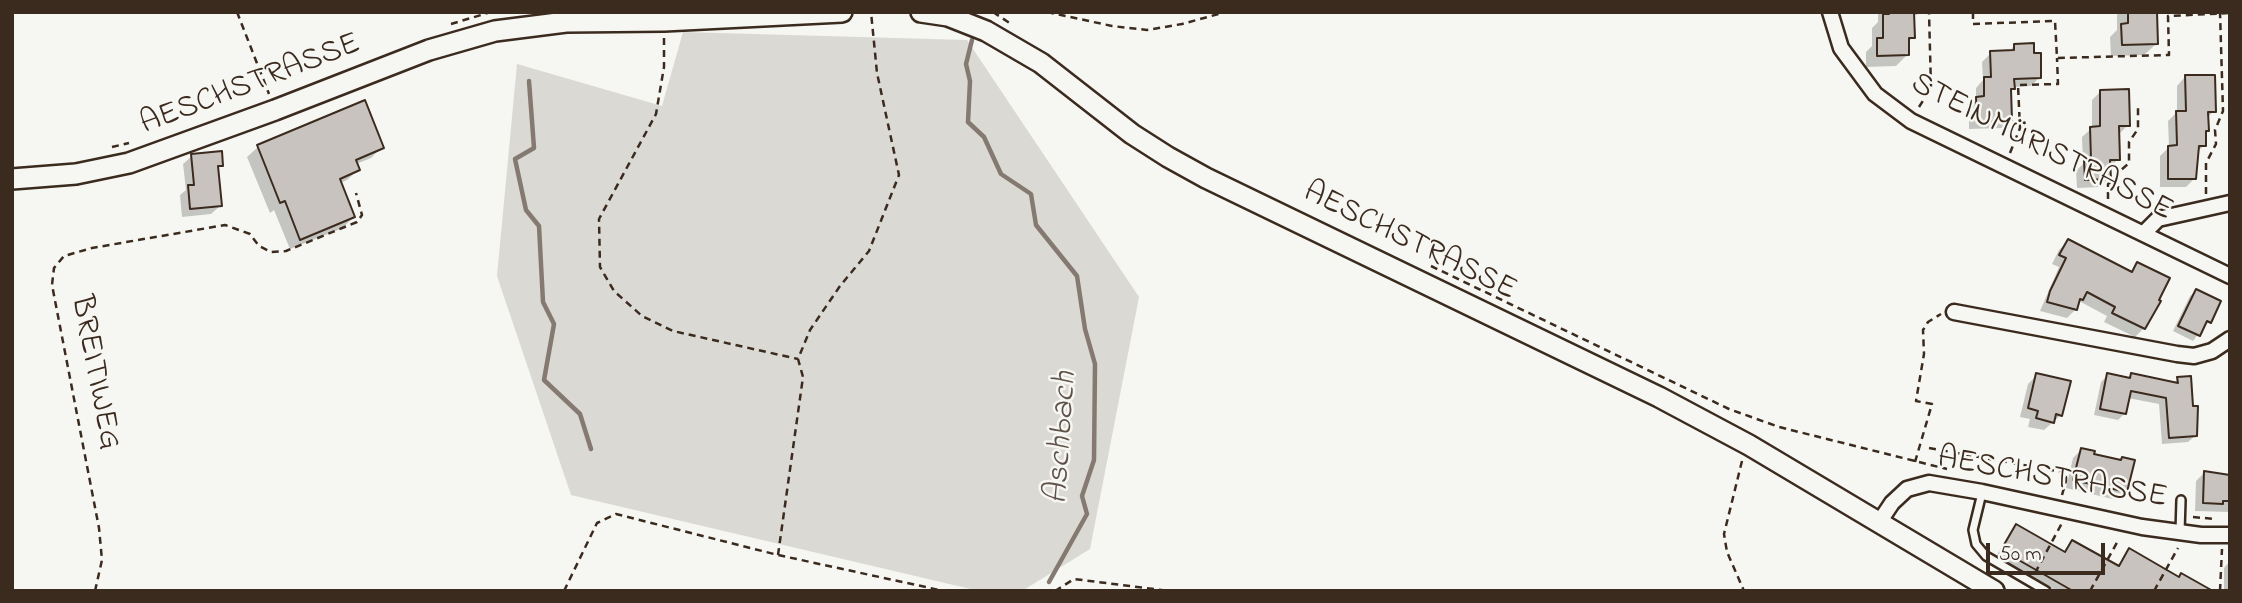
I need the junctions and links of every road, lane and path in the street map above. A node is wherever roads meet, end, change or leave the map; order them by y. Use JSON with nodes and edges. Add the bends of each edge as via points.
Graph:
{"nodes":[{"id":1,"x":237,"y":12,"type":"edge"},
{"id":2,"x":491,"y":12,"type":"edge"},
{"id":3,"x":842,"y":12,"type":"edge"},
{"id":4,"x":871,"y":12,"type":"edge"},
{"id":5,"x":920,"y":12,"type":"edge"},
{"id":6,"x":1047,"y":12,"type":"edge"},
{"id":7,"x":1226,"y":12,"type":"edge"},
{"id":8,"x":1830,"y":12,"type":"edge"},
{"id":9,"x":1929,"y":12,"type":"edge"},
{"id":10,"x":1973,"y":12,"type":"edge"},
{"id":11,"x":997,"y":13,"type":"edge"},
{"id":12,"x":2219,"y":13,"type":"edge"},
{"id":13,"x":2230,"y":13,"type":"edge"},
{"id":14,"x":664,"y":21,"type":"junction"},
{"id":15,"x":443,"y":27,"type":"dead end"},
{"id":16,"x":1020,"y":30,"type":"dead end"},
{"id":17,"x":2057,"y":58,"type":"junction"},
{"id":18,"x":2138,"y":107,"type":"dead end"},
{"id":19,"x":275,"y":110,"type":"junction"},
{"id":20,"x":1911,"y":121,"type":"junction"},
{"id":21,"x":2015,"y":140,"type":"dead end"},
{"id":22,"x":138,"y":141,"type":"dead end"},
{"id":23,"x":103,"y":149,"type":"dead end"},
{"id":24,"x":12,"y":179,"type":"edge"},
{"id":25,"x":356,"y":192,"type":"dead end"},
{"id":26,"x":2230,"y":203,"type":"edge"},
{"id":27,"x":2207,"y":208,"type":"junction"},
{"id":28,"x":2108,"y":216,"type":"junction"},
{"id":29,"x":2144,"y":233,"type":"junction"},
{"id":30,"x":1424,"y":262,"type":"dead end"},
{"id":31,"x":2230,"y":276,"type":"edge"},
{"id":32,"x":1954,"y":312,"type":"joint"},
{"id":33,"x":2230,"y":339,"type":"edge"},
{"id":34,"x":798,"y":359,"type":"junction"},
{"id":35,"x":1749,"y":445,"type":"junction"},
{"id":36,"x":1929,"y":448,"type":"dead end"},
{"id":37,"x":1915,"y":463,"type":"junction"},
{"id":38,"x":1955,"y":471,"type":"dead end"},
{"id":39,"x":1982,"y":492,"type":"junction"},
{"id":40,"x":2062,"y":495,"type":"dead end"},
{"id":41,"x":2181,"y":499,"type":"dead end"},
{"id":42,"x":2181,"y":517,"type":"junction"},
{"id":43,"x":2222,"y":519,"type":"dead end"},
{"id":44,"x":1880,"y":521,"type":"junction"},
{"id":45,"x":2060,"y":526,"type":"dead end"},
{"id":46,"x":2180,"y":533,"type":"junction"},
{"id":47,"x":2226,"y":535,"type":"edge"},
{"id":48,"x":2118,"y":540,"type":"dead end"},
{"id":49,"x":2178,"y":548,"type":"dead end"},
{"id":50,"x":778,"y":555,"type":"junction"},
{"id":51,"x":2038,"y":568,"type":"dead end"},
{"id":52,"x":95,"y":591,"type":"edge"},
{"id":53,"x":565,"y":591,"type":"edge"},
{"id":54,"x":944,"y":591,"type":"edge"},
{"id":55,"x":1055,"y":591,"type":"edge"},
{"id":56,"x":1169,"y":591,"type":"edge"},
{"id":57,"x":1744,"y":591,"type":"edge"},
{"id":58,"x":1994,"y":591,"type":"edge"},
{"id":59,"x":2046,"y":591,"type":"edge"},
{"id":60,"x":2090,"y":591,"type":"edge"},
{"id":61,"x":2154,"y":591,"type":"edge"},
{"id":62,"x":2220,"y":591,"type":"edge"}],
"edges":[{"from":1,"to":19,"type":"path"},
{"from":2,"to":15,"type":"path"},
{"from":3,"to":14,"type":"main road","name":"AESCHSTRASSE"},
{"from":4,"to":34,"type":"path","via":[[877,73],[898,175],[869,251],[810,330]]},
{"from":5,"to":35,"type":"main road","name":"AESCHSTRASSE","via":[[948,16],[1011,44],[1132,134],[1206,178]]},
{"from":6,"to":7,"type":"path","via":[[1147,30]]},
{"from":8,"to":20,"type":"street","name":"STEINMÜRISTRASSE","via":[[1842,48],[1875,94]]},
{"from":9,"to":20,"type":"path","via":[[1931,88]]},
{"from":10,"to":17,"type":"path","via":[[1973,24],[2055,21]]},
{"from":11,"to":16,"type":"path"},
{"from":12,"to":13,"type":"path"},
{"from":12,"to":17,"type":"path","via":[[2168,16],[2169,55]]},
{"from":12,"to":27,"type":"path","via":[[2223,110],[2215,130],[2216,144],[2206,163]]},
{"from":14,"to":19,"type":"main road","name":"AESCHSTRASSE","via":[[566,22],[495,31],[429,50]]},
{"from":14,"to":34,"type":"path","via":[[664,67],[656,114],[599,219],[600,267],[614,291],[642,316],[673,331]]},
{"from":17,"to":21,"type":"path","via":[[2058,84],[2018,85],[2020,128]]},
{"from":18,"to":28,"type":"path","via":[[2129,163],[2108,184]]},
{"from":19,"to":24,"type":"main road","name":"AESCHSTRASSE","via":[[129,163],[76,174]]},
{"from":20,"to":28,"type":"street","name":"STEINMÜRISTRASSE"},
{"from":22,"to":23,"type":"path"},
{"from":25,"to":52,"type":"path","name":"BREITIWEG","via":[[362,215],[357,222],[286,251],[271,252],[250,234],[225,225],[92,248],[64,256],[54,268],[52,285],[99,528],[102,560]]},
{"from":26,"to":27,"type":"street"},
{"from":27,"to":29,"type":"street","via":[[2158,219]]},
{"from":28,"to":29,"type":"street","name":"STEINMÜRISTRASSE"},
{"from":29,"to":31,"type":"street","name":"STEINMÜRISTRASSE"},
{"from":30,"to":37,"type":"path","via":[[1729,409]]},
{"from":32,"to":33,"type":"street","via":[[2177,355],[2212,351]]},
{"from":32,"to":37,"type":"path","via":[[1938,315],[1923,330],[1916,401],[1932,404]]},
{"from":34,"to":50,"type":"path","via":[[803,377]]},
{"from":35,"to":44,"type":"main road","name":"AESCHSTRASSE"},
{"from":35,"to":57,"type":"path","via":[[1724,534]]},
{"from":36,"to":40,"type":"path","via":[[2062,472],[2066,481]]},
{"from":37,"to":38,"type":"path"},
{"from":39,"to":44,"type":"street","name":"AESCHSTRASSE","via":[[1928,483],[1907,489]]},
{"from":39,"to":46,"type":"street","name":"AESCHSTRASSE"},
{"from":39,"to":59,"type":"lane","via":[[1973,530],[1976,544],[1986,556]]},
{"from":41,"to":42,"type":"lane"},
{"from":42,"to":43,"type":"path"},
{"from":42,"to":46,"type":"lane"},
{"from":44,"to":58,"type":"main road","name":"AESCHSTRASSE"},
{"from":45,"to":51,"type":"path"},
{"from":46,"to":47,"type":"street","name":"AESCHSTRASSE"},
{"from":47,"to":62,"type":"path"},
{"from":48,"to":60,"type":"path"},
{"from":49,"to":61,"type":"path"},
{"from":50,"to":53,"type":"path","via":[[616,514],[597,523]]},
{"from":50,"to":54,"type":"path"},
{"from":55,"to":56,"type":"path","via":[[1074,579]]}]}
